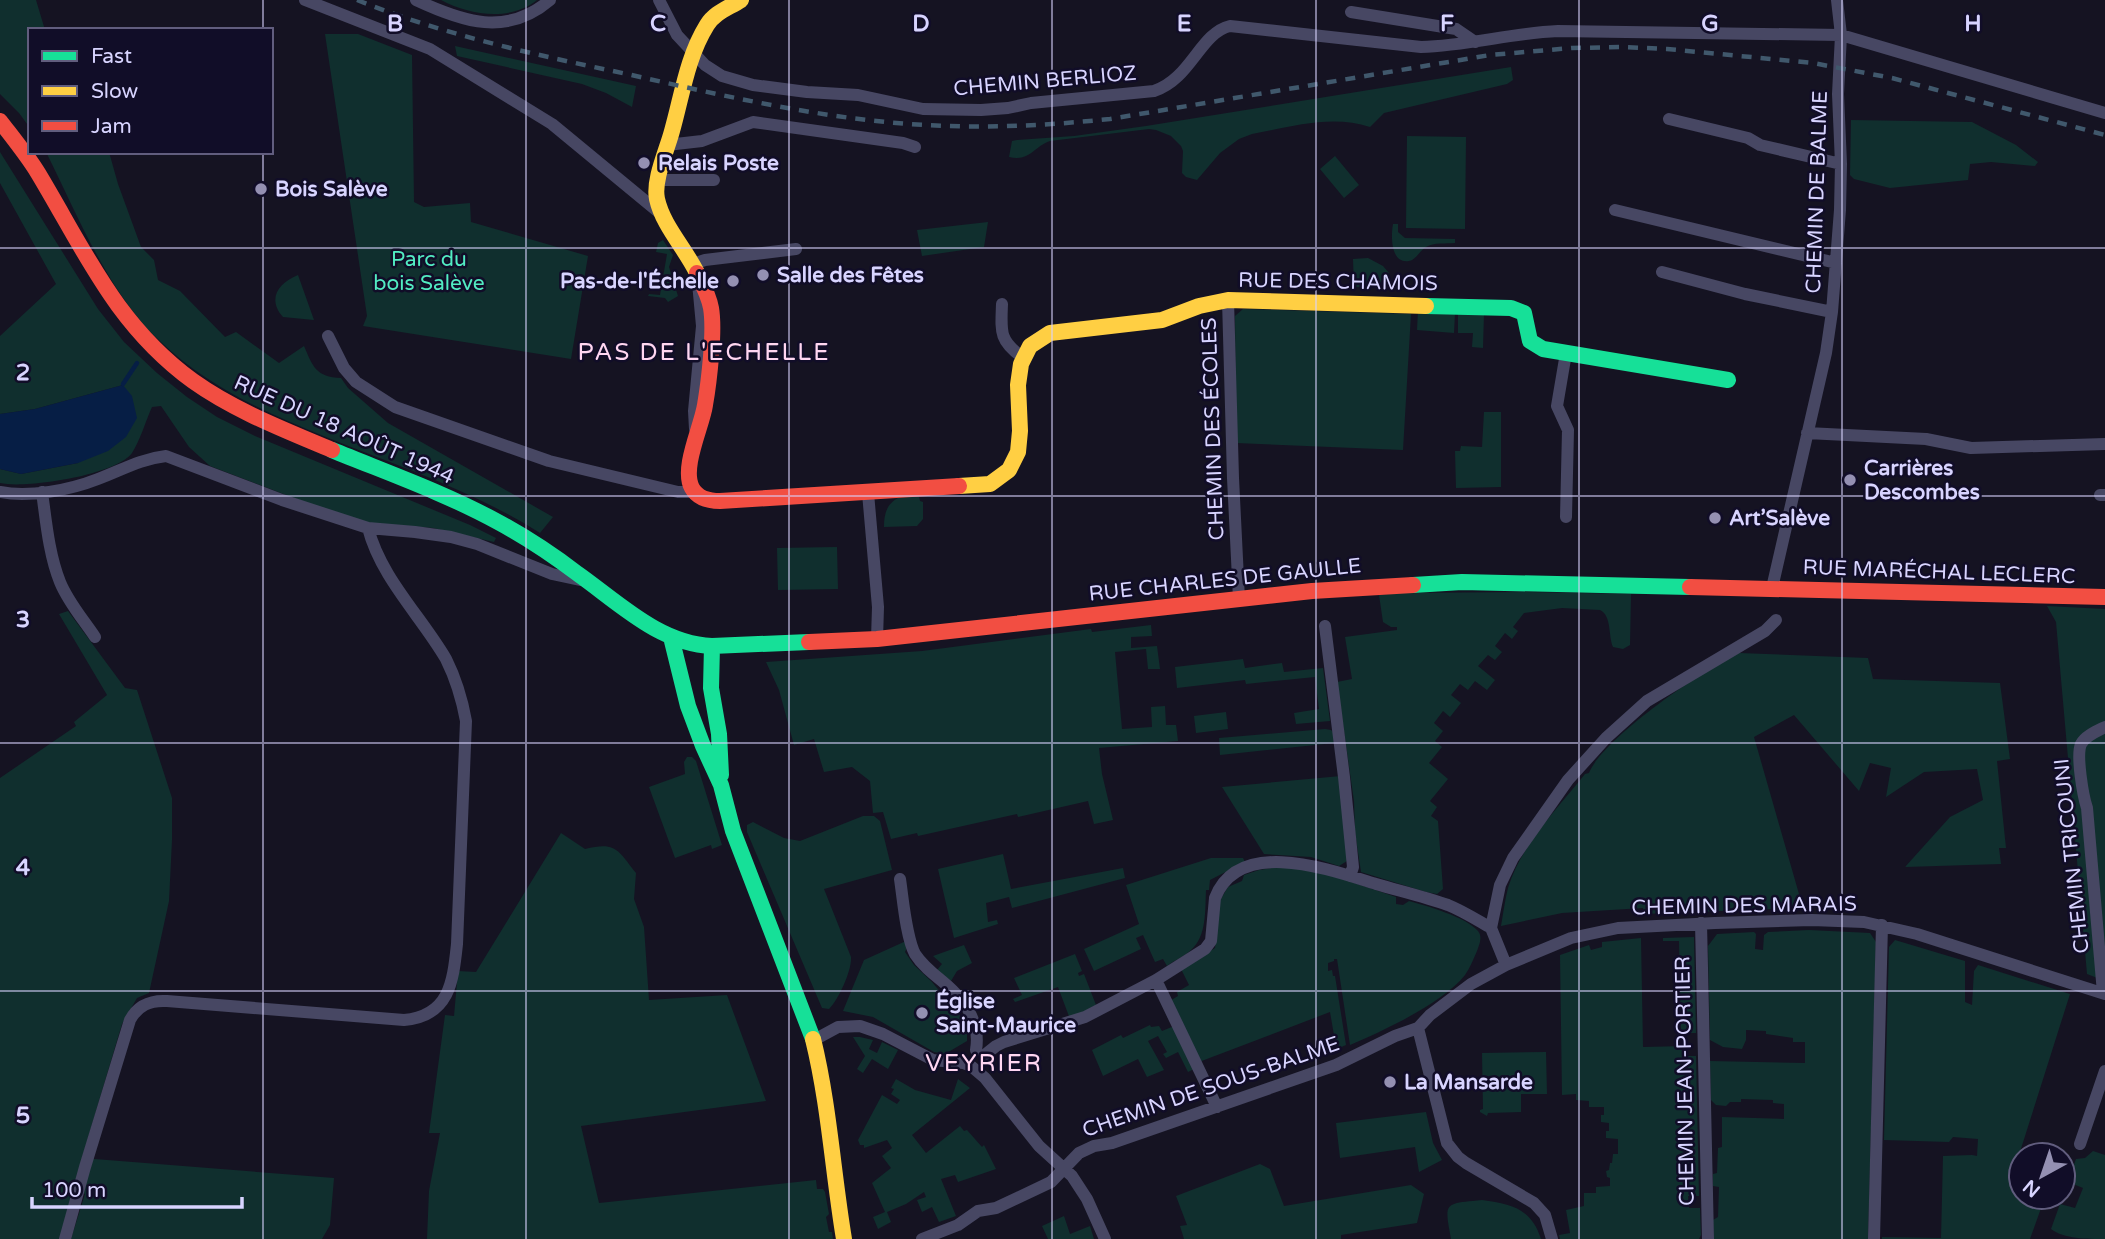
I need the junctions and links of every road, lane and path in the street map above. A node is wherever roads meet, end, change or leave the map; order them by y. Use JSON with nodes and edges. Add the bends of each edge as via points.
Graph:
{"nodes":[{"id":1,"x":304,"y":0,"type":"edge"},
{"id":2,"x":416,"y":0,"type":"edge"},
{"id":3,"x":550,"y":0,"type":"edge"},
{"id":4,"x":659,"y":0,"type":"edge"},
{"id":5,"x":741,"y":0,"type":"edge"},
{"id":6,"x":1837,"y":0,"type":"edge"},
{"id":7,"x":715,"y":8,"type":"edge"},
{"id":8,"x":1351,"y":12,"type":"dead end"},
{"id":9,"x":1841,"y":34,"type":"junction"},
{"id":10,"x":1475,"y":42,"type":"junction"},
{"id":11,"x":696,"y":55,"type":"junction"},
{"id":12,"x":2105,"y":113,"type":"edge"},
{"id":13,"x":1669,"y":119,"type":"dead end"},
{"id":14,"x":0,"y":121,"type":"edge"},
{"id":15,"x":667,"y":145,"type":"junction"},
{"id":16,"x":915,"y":147,"type":"dead end"},
{"id":17,"x":1841,"y":164,"type":"junction"},
{"id":18,"x":658,"y":180,"type":"junction"},
{"id":19,"x":714,"y":180,"type":"dead end"},
{"id":20,"x":1615,"y":210,"type":"dead end"},
{"id":21,"x":661,"y":214,"type":"junction"},
{"id":22,"x":796,"y":249,"type":"dead end"},
{"id":23,"x":1836,"y":263,"type":"junction"},
{"id":24,"x":696,"y":270,"type":"junction"},
{"id":25,"x":1662,"y":272,"type":"dead end"},
{"id":26,"x":1228,"y":300,"type":"junction"},
{"id":27,"x":1002,"y":304,"type":"dead end"},
{"id":28,"x":1832,"y":312,"type":"junction"},
{"id":29,"x":328,"y":336,"type":"dead end"},
{"id":30,"x":1566,"y":353,"type":"junction"},
{"id":31,"x":1022,"y":357,"type":"junction"},
{"id":32,"x":1728,"y":380,"type":"dead end"},
{"id":33,"x":1807,"y":433,"type":"junction"},
{"id":34,"x":2105,"y":444,"type":"edge"},
{"id":35,"x":0,"y":492,"type":"edge"},
{"id":36,"x":42,"y":492,"type":"junction"},
{"id":37,"x":695,"y":492,"type":"junction"},
{"id":38,"x":868,"y":493,"type":"junction"},
{"id":39,"x":1566,"y":517,"type":"dead end"},
{"id":40,"x":368,"y":528,"type":"junction"},
{"id":41,"x":590,"y":582,"type":"junction"},
{"id":42,"x":1772,"y":588,"type":"junction"},
{"id":43,"x":2105,"y":597,"type":"edge"},
{"id":44,"x":1240,"y":598,"type":"junction"},
{"id":45,"x":1776,"y":620,"type":"dead end"},
{"id":46,"x":1325,"y":625,"type":"dead end"},
{"id":47,"x":95,"y":637,"type":"dead end"},
{"id":48,"x":877,"y":639,"type":"junction"},
{"id":49,"x":678,"y":640,"type":"junction"},
{"id":50,"x":712,"y":646,"type":"junction"},
{"id":51,"x":2105,"y":727,"type":"edge"},
{"id":52,"x":721,"y":785,"type":"junction"},
{"id":53,"x":1350,"y":876,"type":"junction"},
{"id":54,"x":900,"y":879,"type":"dead end"},
{"id":55,"x":1702,"y":923,"type":"junction"},
{"id":56,"x":1882,"y":925,"type":"junction"},
{"id":57,"x":1491,"y":928,"type":"junction"},
{"id":58,"x":1506,"y":965,"type":"junction"},
{"id":59,"x":1156,"y":980,"type":"junction"},
{"id":60,"x":2104,"y":994,"type":"edge"},
{"id":61,"x":1418,"y":1028,"type":"junction"},
{"id":62,"x":814,"y":1040,"type":"junction"},
{"id":63,"x":981,"y":1052,"type":"junction"},
{"id":64,"x":963,"y":1063,"type":"junction"},
{"id":65,"x":2105,"y":1071,"type":"edge"},
{"id":66,"x":979,"y":1072,"type":"junction"},
{"id":67,"x":1217,"y":1107,"type":"junction"},
{"id":68,"x":2080,"y":1144,"type":"dead end"},
{"id":69,"x":1064,"y":1169,"type":"junction"},
{"id":70,"x":65,"y":1239,"type":"edge"},
{"id":71,"x":844,"y":1239,"type":"edge"},
{"id":72,"x":922,"y":1239,"type":"edge"},
{"id":73,"x":1105,"y":1239,"type":"edge"},
{"id":74,"x":1552,"y":1239,"type":"edge"},
{"id":75,"x":1708,"y":1239,"type":"edge"},
{"id":76,"x":1874,"y":1239,"type":"edge"}],
"edges":[{"from":1,"to":21,"type":"street","via":[[430,49],[552,124]]},
{"from":2,"to":3,"type":"street","via":[[452,16],[501,23],[522,18]]},
{"from":4,"to":11,"type":"street","name":"CHEMIN BERLIOZ","via":[[677,35]]},
{"from":5,"to":7,"type":"main road"},
{"from":6,"to":9,"type":"street","name":"CHEMIN DE BALME"},
{"from":7,"to":11,"type":"main road"},
{"from":8,"to":10,"type":"street","via":[[1456,29]]},
{"from":9,"to":10,"type":"street","name":"CHEMIN BERLIOZ","via":[[1586,31]]},
{"from":9,"to":12,"type":"street","name":"CHEMIN BERLIOZ"},
{"from":9,"to":17,"type":"street","name":"CHEMIN DE BALME"},
{"from":10,"to":11,"type":"street","name":"CHEMIN BERLIOZ","via":[[1412,47],[1230,26],[1217,31],[1181,75],[1159,89],[981,110],[923,108],[858,95],[753,85],[722,76]]},
{"from":11,"to":15,"type":"main road"},
{"from":13,"to":17,"type":"street"},
{"from":14,"to":41,"type":"main road","name":"RUE DU 18 AOÛT 1944","via":[[36,170],[121,312],[191,379],[263,420],[498,522]]},
{"from":15,"to":16,"type":"street","via":[[702,141],[753,122]]},
{"from":15,"to":18,"type":"main road"},
{"from":17,"to":23,"type":"street","name":"CHEMIN DE BALME"},
{"from":18,"to":19,"type":"street"},
{"from":18,"to":21,"type":"main road"},
{"from":20,"to":23,"type":"street"},
{"from":21,"to":24,"type":"main road"},
{"from":22,"to":24,"type":"street","via":[[705,260]]},
{"from":23,"to":28,"type":"street","name":"CHEMIN DE BALME"},
{"from":24,"to":37,"type":"main road","via":[[709,302],[712,327],[705,407],[689,475]]},
{"from":25,"to":28,"type":"street"},
{"from":26,"to":30,"type":"main road","name":"RUE DES CHAMOIS","via":[[1511,308],[1524,313],[1533,344]]},
{"from":26,"to":31,"type":"main road","name":"RUE DES CHAMOIS","via":[[1162,320],[1050,333]]},
{"from":26,"to":44,"type":"street","name":"CHEMIN DES ÉCOLES"},
{"from":27,"to":31,"type":"street","via":[[1004,338]]},
{"from":28,"to":33,"type":"street","name":"CHEMIN DE BALME"},
{"from":29,"to":37,"type":"street","via":[[356,382],[395,407],[549,461]]},
{"from":30,"to":32,"type":"main road"},
{"from":30,"to":39,"type":"street","via":[[1557,406],[1568,430]]},
{"from":31,"to":38,"type":"main road","via":[[1019,452],[1004,477],[979,486]]},
{"from":33,"to":34,"type":"street","via":[[1926,439],[1971,447]]},
{"from":33,"to":42,"type":"street","name":"CHEMIN DE BALME"},
{"from":35,"to":36,"type":"street"},
{"from":36,"to":40,"type":"street","via":[[85,484],[147,458],[166,456]]},
{"from":36,"to":47,"type":"street","via":[[59,580]]},
{"from":37,"to":38,"type":"main road","via":[[715,501]]},
{"from":38,"to":48,"type":"street"},
{"from":40,"to":41,"type":"street","via":[[452,537],[552,574]]},
{"from":40,"to":70,"type":"street","via":[[382,563],[447,662],[467,721],[457,944],[449,991],[428,1013],[404,1020],[166,1001],[144,1004],[130,1020]]},
{"from":41,"to":49,"type":"main road","name":"RUE DU 18 AOÛT 1944","via":[[648,625]]},
{"from":42,"to":43,"type":"main road","name":"RUE MARÉCHAL LECLERC"},
{"from":42,"to":44,"type":"main road","name":"RUE CHARLES DE GAULLE","via":[[1462,582]]},
{"from":44,"to":48,"type":"main road","name":"RUE CHARLES DE GAULLE"},
{"from":45,"to":57,"type":"street","via":[[1647,701],[1606,738],[1562,789],[1513,858],[1500,885]]},
{"from":46,"to":53,"type":"street","via":[[1353,867]]},
{"from":48,"to":50,"type":"main road","name":"RUE CHARLES DE GAULLE"},
{"from":49,"to":50,"type":"main road","name":"RUE CHARLES DE GAULLE"},
{"from":49,"to":52,"type":"main road","via":[[688,706]]},
{"from":50,"to":52,"type":"main road","via":[[710,677]]},
{"from":51,"to":60,"type":"street","name":"CHEMIN TRICOUNI","via":[[2081,743],[2080,753]]},
{"from":52,"to":62,"type":"main road","via":[[736,839]]},
{"from":53,"to":57,"type":"street","via":[[1447,905]]},
{"from":53,"to":59,"type":"street","via":[[1302,863],[1245,868],[1229,877],[1217,892],[1210,945]]},
{"from":54,"to":63,"type":"street","via":[[915,953],[966,1007]]},
{"from":55,"to":56,"type":"street","name":"CHEMIN DES MARAIS","via":[[1831,920]]},
{"from":55,"to":58,"type":"street","name":"CHEMIN DES MARAIS","via":[[1590,933]]},
{"from":55,"to":75,"type":"street","name":"CHEMIN JEAN-PORTIER"},
{"from":56,"to":60,"type":"street","name":"CHEMIN DES MARAIS"},
{"from":56,"to":76,"type":"street"},
{"from":57,"to":58,"type":"street"},
{"from":58,"to":61,"type":"street","name":"CHEMIN DE SOUS-BALME","via":[[1471,984]]},
{"from":59,"to":63,"type":"street","via":[[1085,1017]]},
{"from":59,"to":67,"type":"street"},
{"from":61,"to":67,"type":"street","name":"CHEMIN DE SOUS-BALME","via":[[1320,1072]]},
{"from":61,"to":74,"type":"street","via":[[1447,1143],[1466,1163],[1534,1203],[1545,1215]]},
{"from":62,"to":64,"type":"street","via":[[838,1027],[860,1026],[933,1060]]},
{"from":62,"to":71,"type":"main road"},
{"from":63,"to":64,"type":"street"},
{"from":63,"to":66,"type":"street","via":[[985,1065]]},
{"from":64,"to":66,"type":"street"},
{"from":65,"to":68,"type":"street"},
{"from":66,"to":69,"type":"street"},
{"from":67,"to":69,"type":"street","name":"CHEMIN DE SOUS-BALME","via":[[1084,1150]]},
{"from":69,"to":72,"type":"street","name":"CHEMIN DE SOUS-BALME","via":[[1052,1182]]},
{"from":69,"to":73,"type":"street","via":[[1087,1199]]}]}
